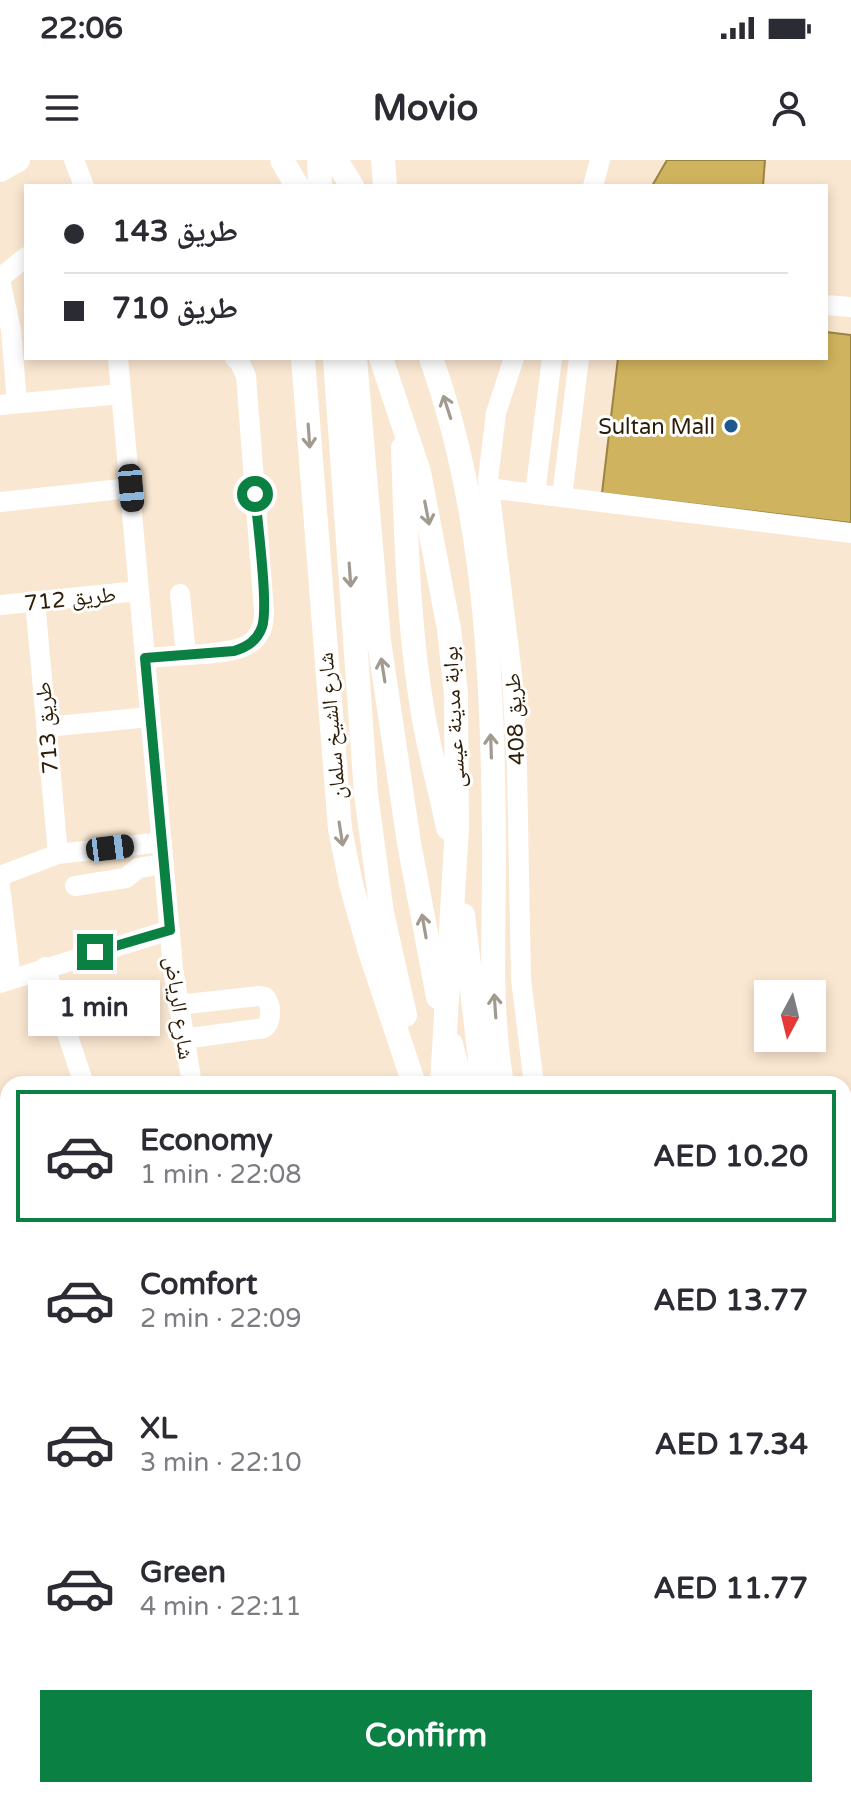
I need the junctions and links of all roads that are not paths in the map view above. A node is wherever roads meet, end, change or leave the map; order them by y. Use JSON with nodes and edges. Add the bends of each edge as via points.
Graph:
{"nodes":[{"id":1,"x":18,"y":160,"type":"edge"},
{"id":2,"x":277,"y":160,"type":"edge"},
{"id":3,"x":319,"y":160,"type":"edge"},
{"id":4,"x":339,"y":160,"type":"edge"},
{"id":5,"x":383,"y":160,"type":"edge"},
{"id":6,"x":600,"y":160,"type":"edge"},
{"id":7,"x":73,"y":161,"type":"edge"},
{"id":8,"x":0,"y":170,"type":"edge"},
{"id":9,"x":83,"y":184,"type":"edge"},
{"id":10,"x":286,"y":184,"type":"edge"},
{"id":11,"x":320,"y":184,"type":"edge"},
{"id":12,"x":342,"y":184,"type":"edge"},
{"id":13,"x":351,"y":184,"type":"edge"},
{"id":14,"x":385,"y":184,"type":"edge"},
{"id":15,"x":594,"y":184,"type":"edge"},
{"id":16,"x":24,"y":259,"type":"edge"},
{"id":17,"x":0,"y":279,"type":"edge"},
{"id":18,"x":828,"y":305,"type":"edge"},
{"id":19,"x":851,"y":307,"type":"edge"},
{"id":20,"x":118,"y":360,"type":"edge"},
{"id":21,"x":238,"y":360,"type":"edge"},
{"id":22,"x":303,"y":360,"type":"edge"},
{"id":23,"x":335,"y":360,"type":"edge"},
{"id":24,"x":355,"y":360,"type":"edge"},
{"id":25,"x":382,"y":360,"type":"edge"},
{"id":26,"x":400,"y":360,"type":"edge"},
{"id":27,"x":432,"y":360,"type":"edge"},
{"id":28,"x":513,"y":360,"type":"edge"},
{"id":29,"x":552,"y":360,"type":"edge"},
{"id":30,"x":579,"y":360,"type":"edge"},
{"id":31,"x":121,"y":394,"type":"junction"},
{"id":32,"x":9,"y":404,"type":"edge"},
{"id":33,"x":131,"y":488,"type":"junction"},
{"id":34,"x":488,"y":488,"type":"junction"},
{"id":35,"x":535,"y":494,"type":"junction"},
{"id":36,"x":562,"y":497,"type":"junction"},
{"id":37,"x":0,"y":502,"type":"edge"},
{"id":38,"x":851,"y":533,"type":"edge"},
{"id":39,"x":139,"y":591,"type":"junction"},
{"id":40,"x":180,"y":594,"type":"dead end"},
{"id":41,"x":35,"y":601,"type":"junction"},
{"id":42,"x":0,"y":605,"type":"edge"},
{"id":43,"x":186,"y":655,"type":"junction"},
{"id":44,"x":145,"y":658,"type":"junction"},
{"id":45,"x":150,"y":717,"type":"junction"},
{"id":46,"x":46,"y":727,"type":"junction"},
{"id":47,"x":162,"y":842,"type":"junction"},
{"id":48,"x":58,"y":854,"type":"junction"},
{"id":49,"x":164,"y":864,"type":"junction"},
{"id":50,"x":0,"y":876,"type":"edge"},
{"id":51,"x":0,"y":886,"type":"edge"},
{"id":52,"x":75,"y":886,"type":"dead end"},
{"id":53,"x":170,"y":930,"type":"junction"},
{"id":54,"x":45,"y":967,"type":"junction"},
{"id":55,"x":5,"y":981,"type":"edge"},
{"id":56,"x":178,"y":1005,"type":"junction"},
{"id":57,"x":183,"y":1039,"type":"junction"},
{"id":58,"x":81,"y":1076,"type":"edge"},
{"id":59,"x":190,"y":1076,"type":"edge"},
{"id":60,"x":410,"y":1076,"type":"edge"},
{"id":61,"x":422,"y":1076,"type":"edge"},
{"id":62,"x":442,"y":1076,"type":"edge"},
{"id":63,"x":459,"y":1076,"type":"edge"},
{"id":64,"x":482,"y":1076,"type":"edge"},
{"id":65,"x":501,"y":1076,"type":"edge"},
{"id":66,"x":533,"y":1076,"type":"edge"}],
"edges":[{"from":1,"to":8,"type":"main road"},
{"from":2,"to":10,"type":"main road"},
{"from":3,"to":11,"type":"main road"},
{"from":4,"to":12,"type":"main road"},
{"from":4,"to":13,"type":"main road"},
{"from":5,"to":14,"type":"main road"},
{"from":6,"to":15,"type":"street"},
{"from":7,"to":9,"type":"street"},
{"from":16,"to":17,"type":"street"},
{"from":17,"to":32,"type":"street","via":[[11,330]]},
{"from":18,"to":19,"type":"street"},
{"from":20,"to":31,"type":"street","name":"شارع الرياض"},
{"from":21,"to":43,"type":"street","via":[[246,376],[264,618],[256,638],[245,647]]},
{"from":22,"to":60,"type":"main road","name":"شارع الشيخ سلمان","one_way":true,"via":[[340,829],[366,940]]},
{"from":23,"to":61,"type":"main road","name":"شارع الشيخ سلمان","one_way":true,"via":[[371,832],[394,972]]},
{"from":63,"to":24,"type":"main road","one_way":true,"via":[[432,974],[381,657]]},
{"from":25,"to":62,"type":"main road","name":"بوابة مدينة عيسى","one_way":true,"via":[[419,472],[456,694],[457,827]]},
{"from":26,"to":64,"type":"main road","via":[[416,663],[456,871]]},
{"from":65,"to":27,"type":"main road","name":"بوابة مدينة عيسى","one_way":true,"via":[[494,997],[487,628],[470,498]]},
{"from":28,"to":34,"type":"street","name":"طريق 408","via":[[496,413]]},
{"from":29,"to":35,"type":"street"},
{"from":30,"to":36,"type":"street"},
{"from":31,"to":32,"type":"street"},
{"from":31,"to":33,"type":"street","name":"شارع الرياض"},
{"from":33,"to":37,"type":"street"},
{"from":33,"to":39,"type":"street","name":"شارع الرياض"},
{"from":34,"to":35,"type":"street"},
{"from":34,"to":66,"type":"street","name":"طريق 408","via":[[512,675],[521,979]]},
{"from":35,"to":36,"type":"street"},
{"from":36,"to":38,"type":"street"},
{"from":39,"to":41,"type":"street","name":"طريق 712"},
{"from":39,"to":44,"type":"street","name":"شارع الرياض"},
{"from":40,"to":43,"type":"street"},
{"from":41,"to":42,"type":"street","name":"طريق 712"},
{"from":41,"to":46,"type":"street","name":"طريق 713"},
{"from":43,"to":44,"type":"street"},
{"from":44,"to":45,"type":"street","name":"شارع الرياض"},
{"from":45,"to":46,"type":"street"},
{"from":45,"to":47,"type":"street","name":"شارع الرياض"},
{"from":46,"to":48,"type":"street","name":"طريق 713"},
{"from":47,"to":48,"type":"street"},
{"from":47,"to":49,"type":"street","name":"شارع الرياض"},
{"from":48,"to":50,"type":"street"},
{"from":49,"to":52,"type":"street","via":[[138,868],[126,878]]},
{"from":49,"to":53,"type":"street","name":"شارع الرياض"},
{"from":51,"to":55,"type":"street"},
{"from":53,"to":54,"type":"street"},
{"from":53,"to":56,"type":"street","name":"شارع الرياض"},
{"from":54,"to":55,"type":"street"},
{"from":54,"to":58,"type":"street"},
{"from":56,"to":57,"type":"street","name":"شارع الرياض"},
{"from":56,"to":57,"type":"street","via":[[258,996],[269,1003],[264,1028]]},
{"from":57,"to":59,"type":"street","name":"شارع الرياض"}]}
